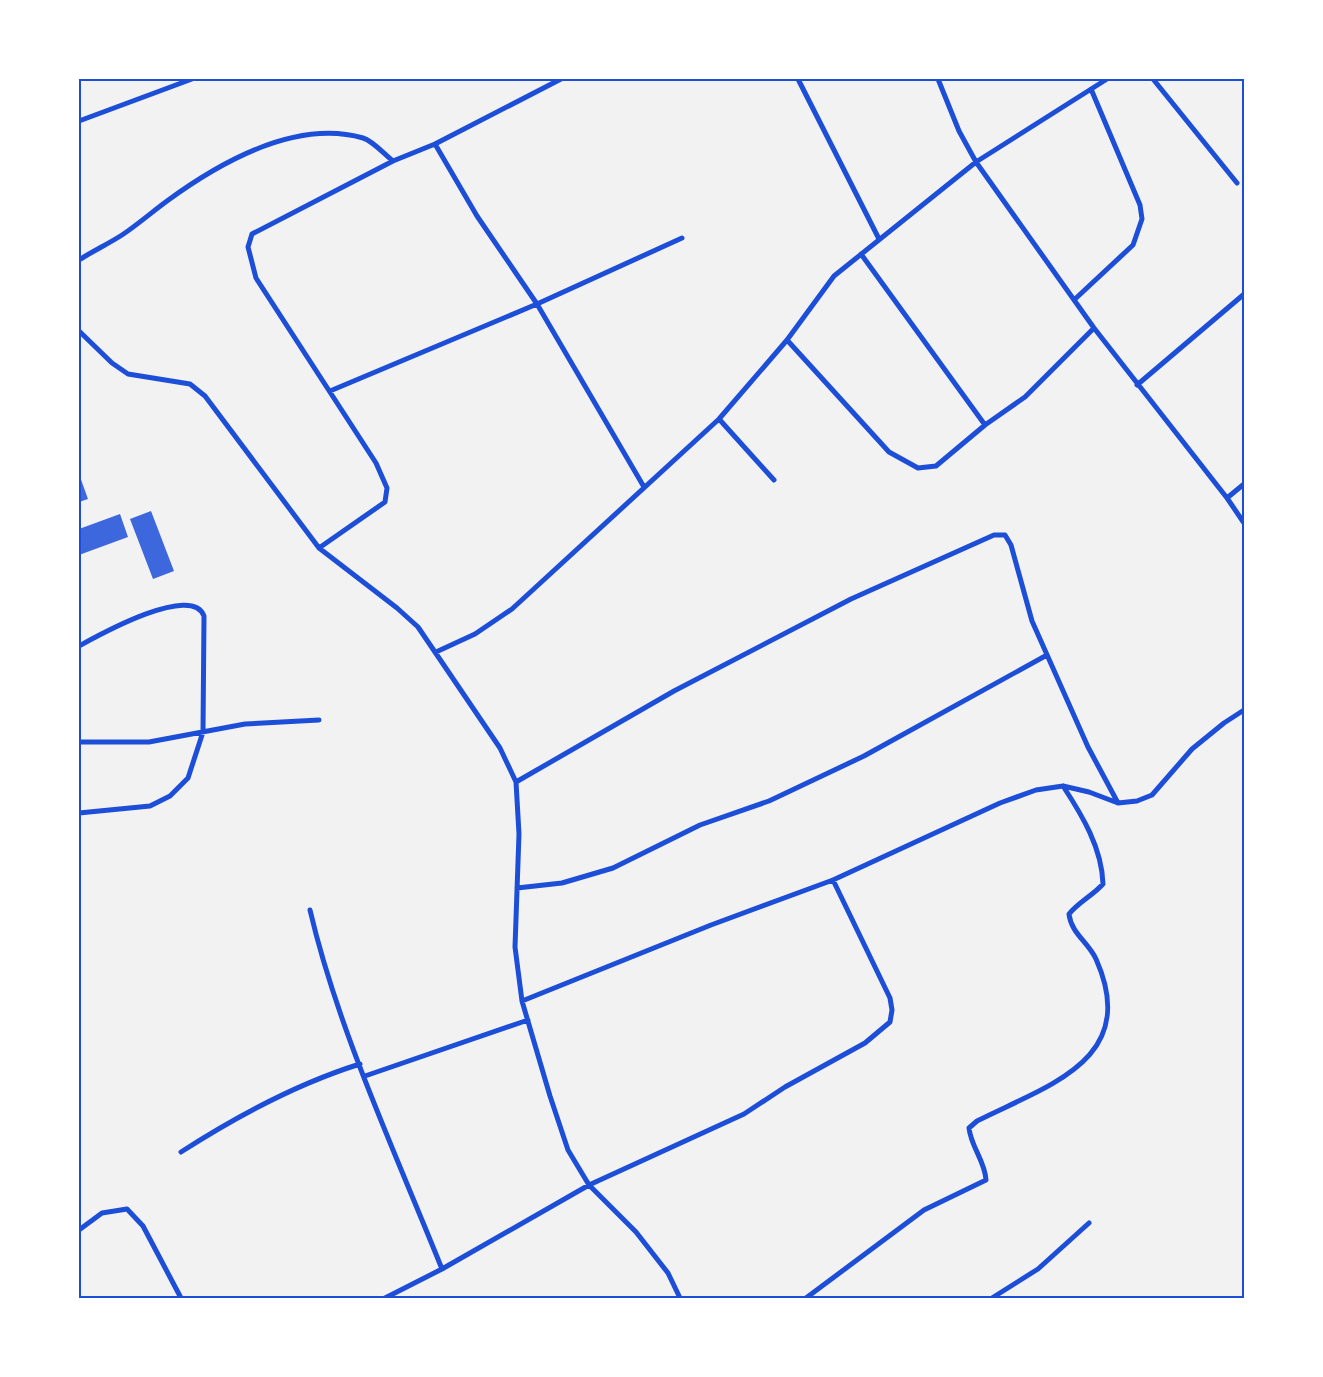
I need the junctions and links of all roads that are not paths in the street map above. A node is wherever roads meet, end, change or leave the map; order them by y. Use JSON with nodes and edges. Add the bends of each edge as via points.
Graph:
{"nodes":[{"id":1,"x":192,"y":79,"type":"edge"},
{"id":2,"x":561,"y":79,"type":"edge"},
{"id":3,"x":798,"y":79,"type":"edge"},
{"id":4,"x":938,"y":79,"type":"edge"},
{"id":5,"x":1107,"y":79,"type":"edge"},
{"id":6,"x":1153,"y":79,"type":"edge"},
{"id":7,"x":1091,"y":89,"type":"junction"},
{"id":8,"x":79,"y":121,"type":"edge"},
{"id":9,"x":435,"y":144,"type":"junction"},
{"id":10,"x":392,"y":161,"type":"junction"},
{"id":11,"x":976,"y":162,"type":"junction"},
{"id":12,"x":1237,"y":183,"type":"dead end"},
{"id":13,"x":682,"y":238,"type":"dead end"},
{"id":14,"x":879,"y":239,"type":"junction"},
{"id":15,"x":861,"y":254,"type":"junction"},
{"id":16,"x":79,"y":260,"type":"edge"},
{"id":17,"x":1243,"y":295,"type":"dead end"},
{"id":18,"x":1074,"y":300,"type":"junction"},
{"id":19,"x":537,"y":304,"type":"junction"},
{"id":20,"x":1094,"y":328,"type":"junction"},
{"id":21,"x":79,"y":330,"type":"edge"},
{"id":22,"x":787,"y":340,"type":"junction"},
{"id":23,"x":1137,"y":385,"type":"junction"},
{"id":24,"x":330,"y":391,"type":"junction"},
{"id":25,"x":718,"y":419,"type":"junction"},
{"id":26,"x":985,"y":426,"type":"junction"},
{"id":27,"x":774,"y":480,"type":"dead end"},
{"id":28,"x":1244,"y":484,"type":"edge"},
{"id":29,"x":644,"y":488,"type":"junction"},
{"id":30,"x":1227,"y":498,"type":"junction"},
{"id":31,"x":1244,"y":523,"type":"edge"},
{"id":32,"x":319,"y":548,"type":"junction"},
{"id":33,"x":79,"y":646,"type":"edge"},
{"id":34,"x":436,"y":652,"type":"junction"},
{"id":35,"x":1047,"y":656,"type":"junction"},
{"id":36,"x":1244,"y":710,"type":"edge"},
{"id":37,"x":319,"y":720,"type":"dead end"},
{"id":38,"x":203,"y":732,"type":"junction"},
{"id":39,"x":79,"y":742,"type":"edge"},
{"id":40,"x":516,"y":782,"type":"junction"},
{"id":41,"x":1063,"y":786,"type":"junction"},
{"id":42,"x":1118,"y":803,"type":"junction"},
{"id":43,"x":79,"y":813,"type":"edge"},
{"id":44,"x":833,"y":880,"type":"junction"},
{"id":45,"x":517,"y":888,"type":"junction"},
{"id":46,"x":310,"y":910,"type":"dead end"},
{"id":47,"x":522,"y":1001,"type":"junction"},
{"id":48,"x":528,"y":1020,"type":"junction"},
{"id":49,"x":360,"y":1064,"type":"junction"},
{"id":50,"x":365,"y":1076,"type":"junction"},
{"id":51,"x":181,"y":1152,"type":"dead end"},
{"id":52,"x":589,"y":1185,"type":"junction"},
{"id":53,"x":1090,"y":1223,"type":"dead end"},
{"id":54,"x":79,"y":1230,"type":"edge"},
{"id":55,"x":442,"y":1269,"type":"junction"},
{"id":56,"x":181,"y":1298,"type":"edge"},
{"id":57,"x":384,"y":1298,"type":"edge"},
{"id":58,"x":680,"y":1298,"type":"edge"},
{"id":59,"x":806,"y":1298,"type":"edge"},
{"id":60,"x":992,"y":1298,"type":"edge"}],
"edges":[{"from":1,"to":8,"type":"street"},
{"from":2,"to":9,"type":"street"},
{"from":3,"to":14,"type":"street"},
{"from":4,"to":11,"type":"street","via":[[958,131]]},
{"from":5,"to":7,"type":"street"},
{"from":6,"to":12,"type":"street"},
{"from":7,"to":11,"type":"street"},
{"from":7,"to":18,"type":"street","via":[[1140,205],[1142,219],[1132,245]]},
{"from":9,"to":10,"type":"street"},
{"from":9,"to":19,"type":"street","via":[[477,216]]},
{"from":10,"to":16,"type":"street","via":[[364,138],[301,135],[274,141],[209,172],[121,235]]},
{"from":10,"to":24,"type":"street","via":[[252,234],[248,247],[256,278]]},
{"from":11,"to":14,"type":"street"},
{"from":11,"to":18,"type":"street"},
{"from":13,"to":19,"type":"street"},
{"from":14,"to":15,"type":"street"},
{"from":15,"to":22,"type":"street","via":[[834,276]]},
{"from":15,"to":26,"type":"street"},
{"from":17,"to":23,"type":"street"},
{"from":18,"to":20,"type":"street"},
{"from":19,"to":24,"type":"street"},
{"from":19,"to":29,"type":"street"},
{"from":20,"to":23,"type":"street"},
{"from":20,"to":26,"type":"street","via":[[1025,397]]},
{"from":21,"to":32,"type":"street","via":[[112,363],[128,374],[190,384],[205,396]]},
{"from":22,"to":25,"type":"street"},
{"from":22,"to":26,"type":"street","via":[[889,452],[918,468],[936,466]]},
{"from":23,"to":30,"type":"street"},
{"from":24,"to":32,"type":"street","via":[[376,463],[388,488],[385,502]]},
{"from":25,"to":27,"type":"street"},
{"from":25,"to":29,"type":"street"},
{"from":28,"to":30,"type":"street"},
{"from":29,"to":34,"type":"street","via":[[512,609],[475,634]]},
{"from":30,"to":31,"type":"street"},
{"from":32,"to":34,"type":"street","via":[[397,608],[418,627]]},
{"from":33,"to":38,"type":"street","via":[[134,618],[183,605],[202,610]]},
{"from":34,"to":40,"type":"street","via":[[500,748]]},
{"from":35,"to":40,"type":"street","via":[[1032,621],[1011,546],[1005,535],[994,535],[851,599],[674,691]]},
{"from":35,"to":42,"type":"street","via":[[1088,748]]},
{"from":35,"to":45,"type":"street","via":[[864,756],[769,801],[700,825],[612,868],[562,883]]},
{"from":36,"to":42,"type":"street","via":[[1192,749],[1152,795]]},
{"from":37,"to":38,"type":"street","via":[[245,724]]},
{"from":38,"to":39,"type":"street","via":[[149,742]]},
{"from":38,"to":43,"type":"street","via":[[188,778],[170,796],[150,806]]},
{"from":40,"to":45,"type":"street","via":[[519,834]]},
{"from":41,"to":42,"type":"street"},
{"from":41,"to":44,"type":"street","via":[[1036,790],[1000,803]]},
{"from":41,"to":59,"type":"street","via":[[1079,811],[1103,866],[1103,884],[1069,914],[1070,925],[1096,959],[1108,999],[1107,1024],[1102,1040],[1092,1055],[1066,1076],[969,1128],[986,1180],[924,1210]]},
{"from":44,"to":47,"type":"street"},
{"from":44,"to":52,"type":"street","via":[[890,998],[890,1022],[866,1043],[785,1087],[744,1114]]},
{"from":45,"to":47,"type":"street","via":[[515,947]]},
{"from":46,"to":49,"type":"street","via":[[320,952]]},
{"from":47,"to":48,"type":"street"},
{"from":48,"to":50,"type":"street"},
{"from":48,"to":52,"type":"street","via":[[568,1150]]},
{"from":49,"to":50,"type":"street"},
{"from":49,"to":51,"type":"street","via":[[291,1089]]},
{"from":50,"to":55,"type":"street"},
{"from":52,"to":55,"type":"street"},
{"from":52,"to":58,"type":"street","via":[[636,1232],[668,1273]]},
{"from":53,"to":60,"type":"street","via":[[1038,1269]]},
{"from":54,"to":56,"type":"street","via":[[102,1213],[127,1209],[144,1226]]},
{"from":55,"to":57,"type":"street"}]}
